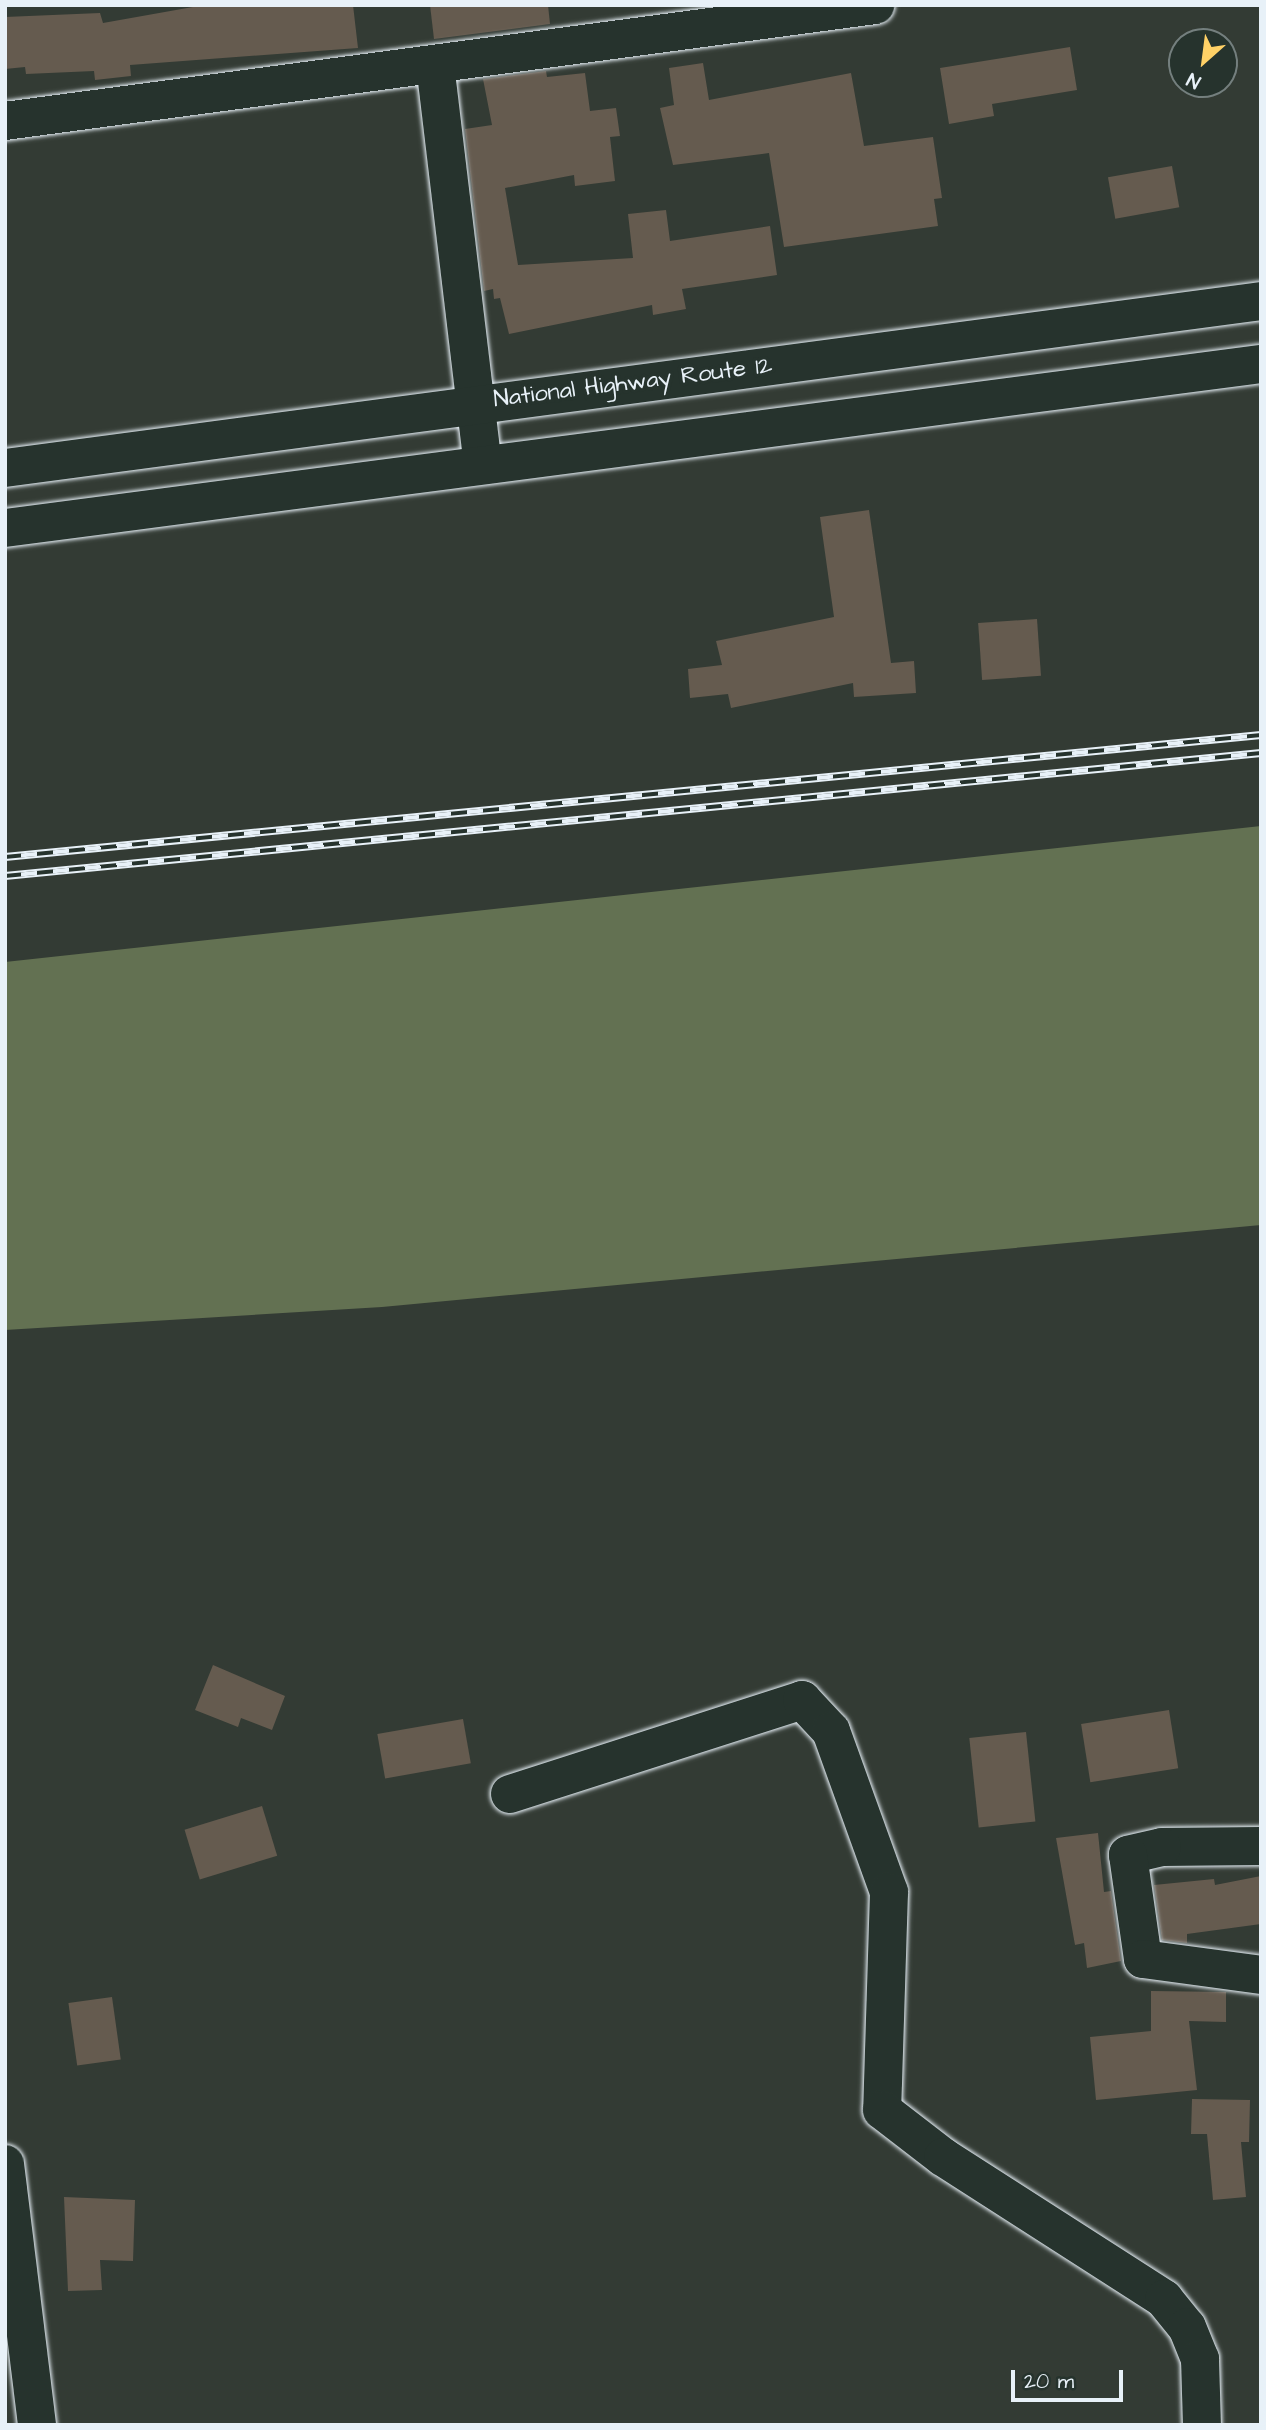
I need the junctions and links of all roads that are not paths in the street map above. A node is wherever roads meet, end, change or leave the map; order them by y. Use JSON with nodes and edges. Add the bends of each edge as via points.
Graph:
{"nodes":[{"id":1,"x":875,"y":5,"type":"edge"},
{"id":2,"x":754,"y":13,"type":"edge"},
{"id":3,"x":435,"y":64,"type":"junction"},
{"id":4,"x":5,"y":121,"type":"edge"},
{"id":5,"x":1261,"y":301,"type":"edge"},
{"id":6,"x":1261,"y":364,"type":"edge"},
{"id":7,"x":475,"y":403,"type":"junction"},
{"id":8,"x":483,"y":464,"type":"junction"},
{"id":9,"x":5,"y":468,"type":"edge"},
{"id":10,"x":5,"y":528,"type":"edge"},
{"id":11,"x":510,"y":1794,"type":"dead end"},
{"id":12,"x":1261,"y":1846,"type":"edge"},
{"id":13,"x":1261,"y":1975,"type":"edge"},
{"id":14,"x":5,"y":2164,"type":"edge"},
{"id":15,"x":37,"y":2425,"type":"edge"},
{"id":16,"x":1202,"y":2425,"type":"edge"}],
"edges":[{"from":1,"to":2,"type":"main road"},
{"from":2,"to":3,"type":"main road"},
{"from":3,"to":4,"type":"main road"},
{"from":3,"to":7,"type":"main road"},
{"from":5,"to":7,"type":"main road","name":"National Highway Route 12"},
{"from":6,"to":8,"type":"main road"},
{"from":7,"to":8,"type":"main road"},
{"from":7,"to":9,"type":"main road","name":"National Highway Route 12"},
{"from":8,"to":10,"type":"main road"},
{"from":11,"to":16,"type":"main road","via":[[802,1700],[831,1731],[889,1892],[882,2110],[943,2157],[1164,2299],[1187,2327],[1200,2359]]},
{"from":12,"to":13,"type":"main road","via":[[1163,1847],[1128,1855],[1143,1959]]},
{"from":14,"to":15,"type":"main road"}]}
